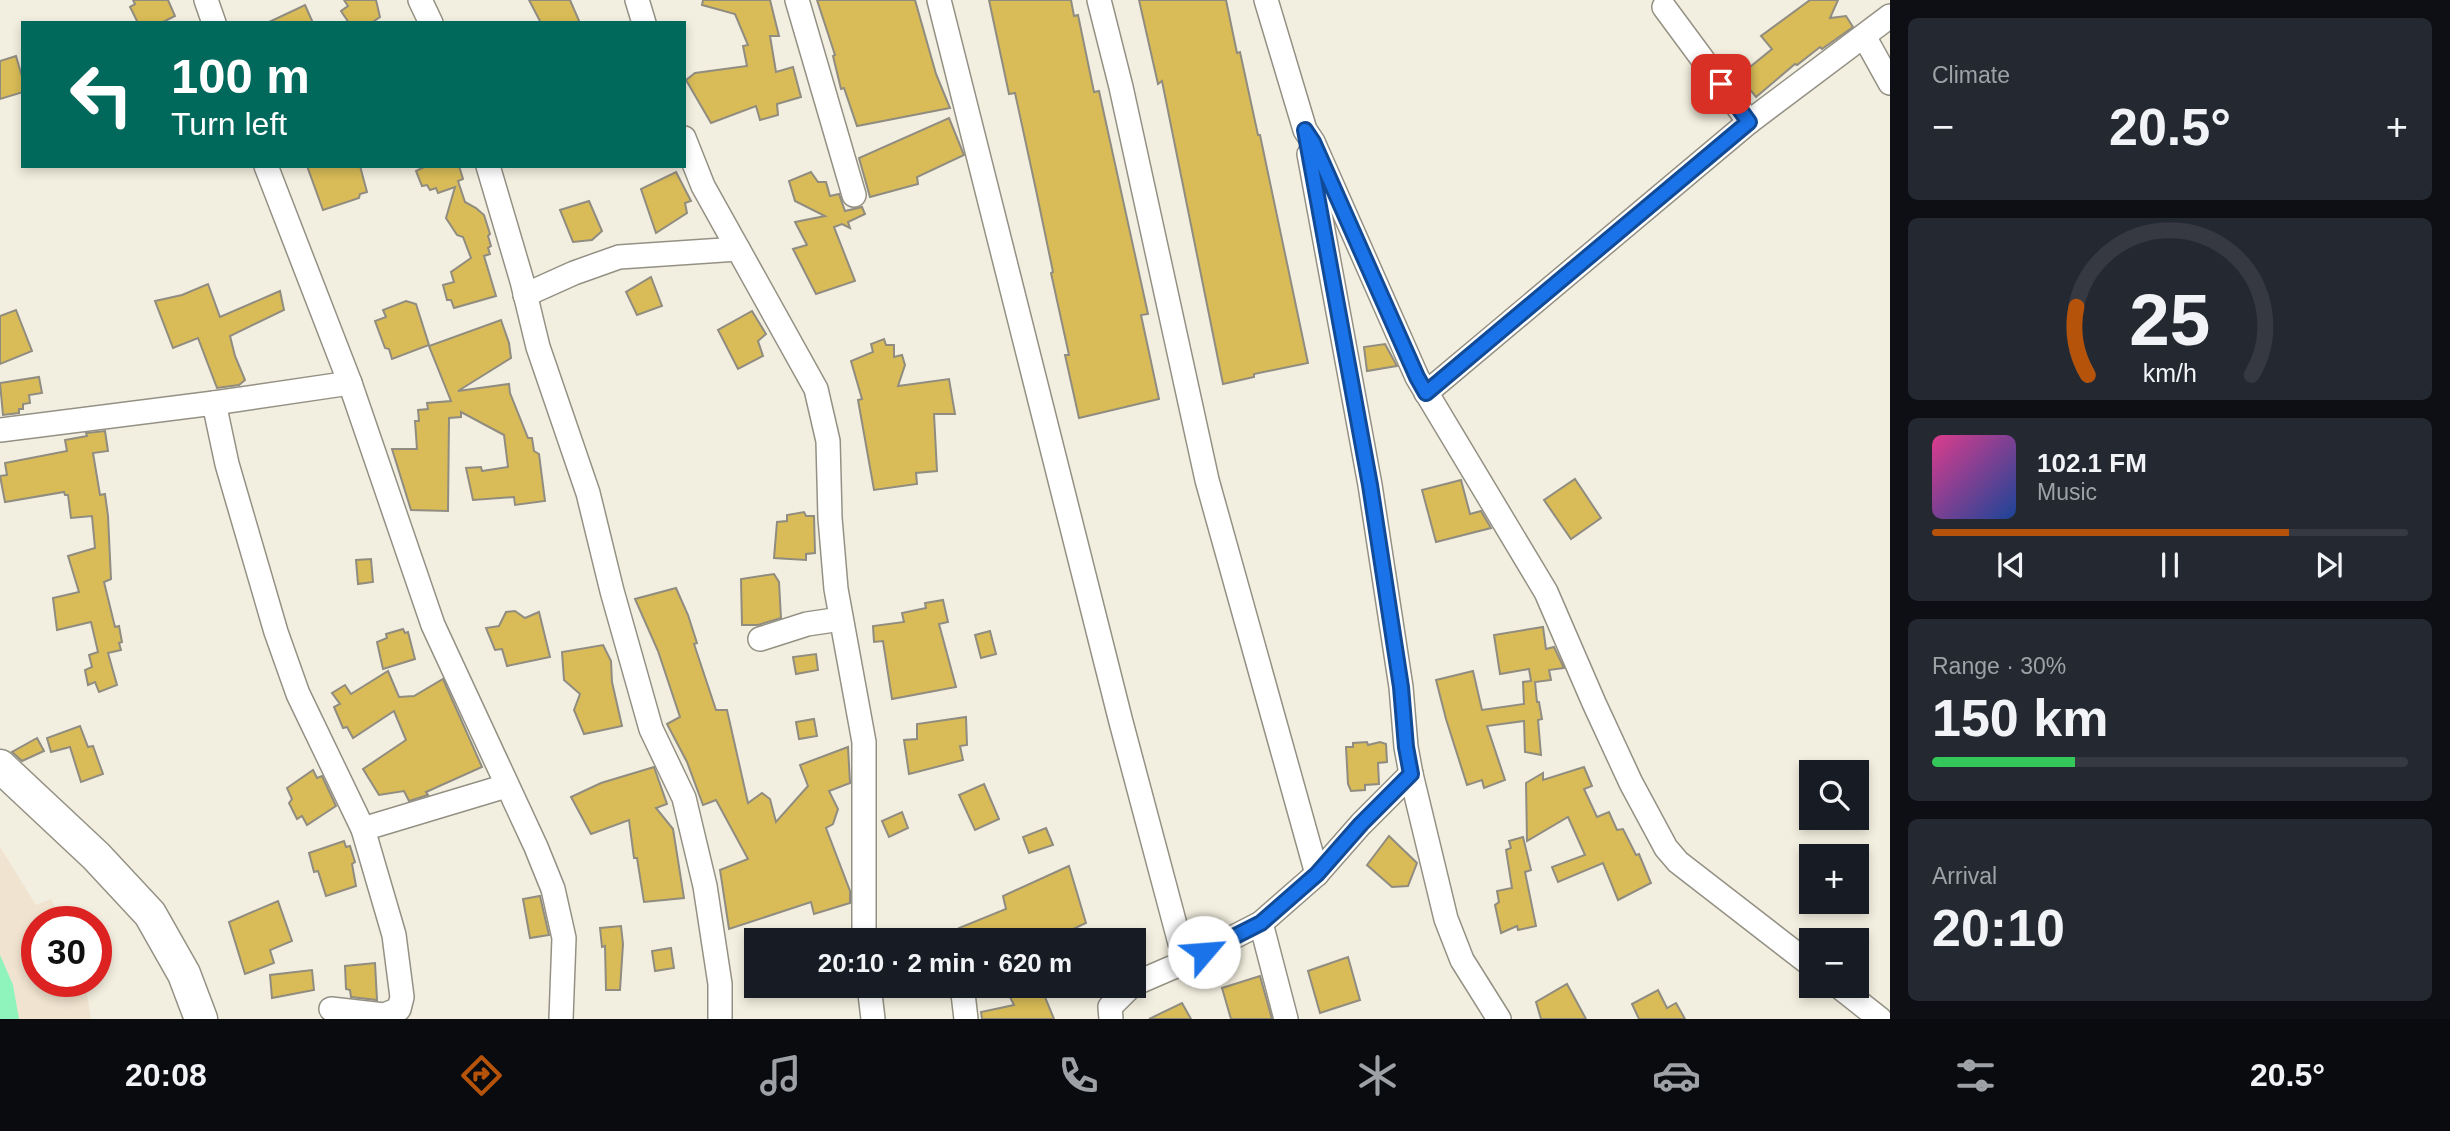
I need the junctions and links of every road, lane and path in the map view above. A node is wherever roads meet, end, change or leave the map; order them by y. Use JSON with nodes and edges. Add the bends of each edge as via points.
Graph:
{"nodes":[{"id":1,"x":206,"y":0,"type":"edge"},
{"id":2,"x":420,"y":0,"type":"edge"},
{"id":3,"x":637,"y":0,"type":"edge"},
{"id":4,"x":797,"y":0,"type":"edge"},
{"id":5,"x":939,"y":0,"type":"edge"},
{"id":6,"x":1099,"y":0,"type":"edge"},
{"id":7,"x":1266,"y":0,"type":"edge"},
{"id":8,"x":1665,"y":2,"type":"edge"},
{"id":9,"x":1890,"y":16,"type":"edge"},
{"id":10,"x":213,"y":21,"type":"edge"},
{"id":11,"x":430,"y":21,"type":"edge"},
{"id":12,"x":643,"y":21,"type":"edge"},
{"id":13,"x":1864,"y":36,"type":"junction"},
{"id":14,"x":1890,"y":83,"type":"edge"},
{"id":15,"x":1749,"y":122,"type":"junction"},
{"id":16,"x":1305,"y":130,"type":"junction"},
{"id":17,"x":686,"y":143,"type":"edge"},
{"id":18,"x":266,"y":168,"type":"edge"},
{"id":19,"x":489,"y":168,"type":"edge"},
{"id":20,"x":854,"y":195,"type":"dead end"},
{"id":21,"x":738,"y":249,"type":"junction"},
{"id":22,"x":525,"y":295,"type":"junction"},
{"id":23,"x":350,"y":383,"type":"junction"},
{"id":24,"x":1426,"y":393,"type":"junction"},
{"id":25,"x":214,"y":403,"type":"junction"},
{"id":26,"x":0,"y":430,"type":"edge"},
{"id":27,"x":841,"y":619,"type":"junction"},
{"id":28,"x":760,"y":639,"type":"dead end"},
{"id":29,"x":0,"y":766,"type":"edge"},
{"id":30,"x":1411,"y":774,"type":"junction"},
{"id":31,"x":506,"y":786,"type":"junction"},
{"id":32,"x":363,"y":829,"type":"junction"},
{"id":33,"x":1317,"y":874,"type":"junction"},
{"id":34,"x":1261,"y":923,"type":"junction"},
{"id":35,"x":864,"y":928,"type":"edge"},
{"id":36,"x":1799,"y":956,"type":"edge"},
{"id":37,"x":1185,"y":962,"type":"junction"},
{"id":38,"x":1146,"y":979,"type":"edge"},
{"id":39,"x":871,"y":998,"type":"edge"},
{"id":40,"x":964,"y":998,"type":"edge"},
{"id":41,"x":1119,"y":998,"type":"edge"},
{"id":42,"x":1853,"y":998,"type":"edge"},
{"id":43,"x":331,"y":1009,"type":"dead end"},
{"id":44,"x":201,"y":1019,"type":"edge"},
{"id":45,"x":561,"y":1019,"type":"edge"},
{"id":46,"x":720,"y":1019,"type":"edge"},
{"id":47,"x":873,"y":1019,"type":"edge"},
{"id":48,"x":966,"y":1019,"type":"edge"},
{"id":49,"x":1111,"y":1019,"type":"edge"},
{"id":50,"x":1286,"y":1019,"type":"edge"},
{"id":51,"x":1499,"y":1019,"type":"edge"},
{"id":52,"x":1880,"y":1019,"type":"edge"}],
"edges":[{"from":1,"to":10,"type":"street"},
{"from":2,"to":11,"type":"street"},
{"from":3,"to":12,"type":"street"},
{"from":4,"to":20,"type":"street"},
{"from":5,"to":37,"type":"street"},
{"from":6,"to":33,"type":"street","via":[[1222,539]]},
{"from":7,"to":16,"type":"street"},
{"from":8,"to":15,"type":"street"},
{"from":9,"to":13,"type":"street"},
{"from":13,"to":14,"type":"street"},
{"from":13,"to":15,"type":"street"},
{"from":15,"to":24,"type":"street"},
{"from":16,"to":24,"type":"street"},
{"from":16,"to":30,"type":"street","via":[[1370,485]]},
{"from":17,"to":21,"type":"street","via":[[703,186]]},
{"from":18,"to":23,"type":"street"},
{"from":19,"to":22,"type":"street"},
{"from":21,"to":22,"type":"street","via":[[619,257]]},
{"from":21,"to":27,"type":"street","via":[[816,389],[828,441],[830,518]]},
{"from":22,"to":46,"type":"street","via":[[588,493],[651,729],[684,798],[705,886],[720,984]]},
{"from":23,"to":25,"type":"street"},
{"from":23,"to":31,"type":"street","via":[[433,625]]},
{"from":24,"to":36,"type":"street","via":[[1546,592],[1599,715],[1666,848]]},
{"from":25,"to":26,"type":"street"},
{"from":25,"to":32,"type":"street","via":[[227,464],[285,657]]},
{"from":27,"to":28,"type":"street"},
{"from":27,"to":35,"type":"street","via":[[864,742]]},
{"from":29,"to":44,"type":"main road","via":[[150,914],[184,974]]},
{"from":30,"to":33,"type":"street"},
{"from":30,"to":51,"type":"street","via":[[1446,919],[1462,960]]},
{"from":31,"to":32,"type":"street"},
{"from":31,"to":45,"type":"street","via":[[553,888],[564,938]]},
{"from":32,"to":43,"type":"street","via":[[394,935],[402,997],[399,1009],[384,1015]]},
{"from":33,"to":34,"type":"street"},
{"from":34,"to":37,"type":"street"},
{"from":34,"to":50,"type":"street"},
{"from":37,"to":38,"type":"street"},
{"from":39,"to":47,"type":"street"},
{"from":40,"to":48,"type":"street"},
{"from":41,"to":49,"type":"street","via":[[1110,1007]]},
{"from":42,"to":52,"type":"street"}]}
